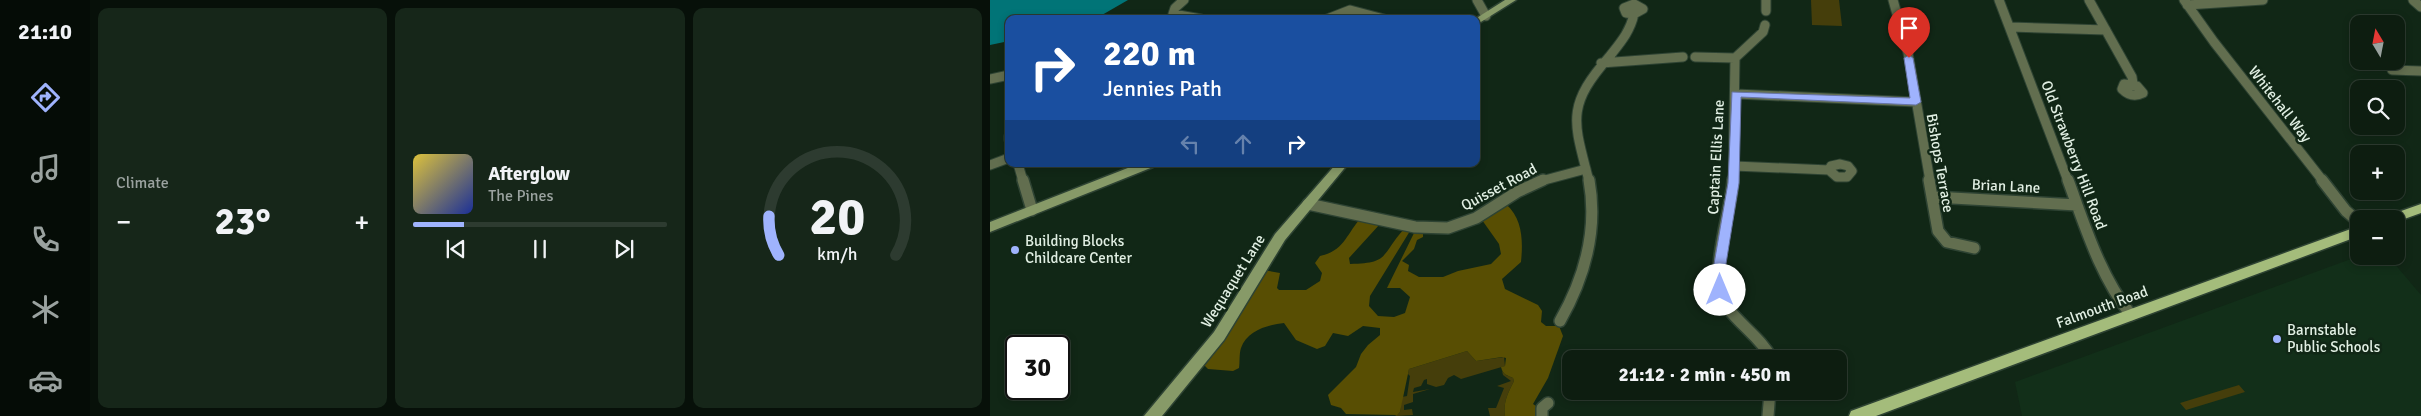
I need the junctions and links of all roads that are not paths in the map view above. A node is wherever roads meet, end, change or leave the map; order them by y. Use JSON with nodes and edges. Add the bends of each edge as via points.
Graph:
{"nodes":[{"id":1,"x":1184,"y":0,"type":"edge"},
{"id":2,"x":1477,"y":0,"type":"edge"},
{"id":3,"x":1511,"y":0,"type":"edge"},
{"id":4,"x":1766,"y":0,"type":"edge"},
{"id":5,"x":1893,"y":0,"type":"edge"},
{"id":6,"x":1999,"y":0,"type":"edge"},
{"id":7,"x":2089,"y":0,"type":"edge"},
{"id":8,"x":2263,"y":0,"type":"edge"},
{"id":9,"x":2413,"y":0,"type":"edge"},
{"id":10,"x":2185,"y":2,"type":"edge"},
{"id":11,"x":2421,"y":7,"type":"edge"},
{"id":12,"x":1766,"y":11,"type":"dead end"},
{"id":13,"x":1634,"y":14,"type":"dead end"},
{"id":14,"x":1179,"y":15,"type":"edge"},
{"id":15,"x":1337,"y":15,"type":"edge"},
{"id":16,"x":1369,"y":15,"type":"edge"},
{"id":17,"x":1486,"y":16,"type":"junction"},
{"id":18,"x":1480,"y":20,"type":"edge"},
{"id":19,"x":1765,"y":25,"type":"dead end"},
{"id":20,"x":2010,"y":27,"type":"junction"},
{"id":21,"x":2106,"y":30,"type":"junction"},
{"id":22,"x":1683,"y":57,"type":"dead end"},
{"id":23,"x":1695,"y":57,"type":"dead end"},
{"id":24,"x":1735,"y":58,"type":"junction"},
{"id":25,"x":1601,"y":63,"type":"junction"},
{"id":26,"x":2392,"y":70,"type":"dead end"},
{"id":27,"x":2421,"y":72,"type":"edge"},
{"id":28,"x":1005,"y":75,"type":"edge"},
{"id":29,"x":990,"y":78,"type":"edge"},
{"id":30,"x":2133,"y":84,"type":"dead end"},
{"id":31,"x":1736,"y":94,"type":"junction"},
{"id":32,"x":1916,"y":102,"type":"junction"},
{"id":33,"x":1005,"y":160,"type":"edge"},
{"id":34,"x":990,"y":166,"type":"edge"},
{"id":35,"x":1734,"y":166,"type":"junction"},
{"id":36,"x":1019,"y":167,"type":"edge"},
{"id":37,"x":1141,"y":167,"type":"edge"},
{"id":38,"x":1339,"y":167,"type":"edge"},
{"id":39,"x":1586,"y":169,"type":"junction"},
{"id":40,"x":1830,"y":170,"type":"dead end"},
{"id":41,"x":1934,"y":197,"type":"junction"},
{"id":42,"x":1308,"y":204,"type":"junction"},
{"id":43,"x":2077,"y":205,"type":"junction"},
{"id":44,"x":2421,"y":208,"type":"edge"},
{"id":45,"x":1032,"y":210,"type":"junction"},
{"id":46,"x":2350,"y":214,"type":"edge"},
{"id":47,"x":2405,"y":214,"type":"edge"},
{"id":48,"x":990,"y":228,"type":"edge"},
{"id":49,"x":2350,"y":233,"type":"edge"},
{"id":50,"x":1974,"y":248,"type":"dead end"},
{"id":51,"x":2131,"y":315,"type":"junction"},
{"id":52,"x":1560,"y":322,"type":"dead end"},
{"id":53,"x":1767,"y":350,"type":"edge"},
{"id":54,"x":1769,"y":400,"type":"edge"},
{"id":55,"x":1548,"y":403,"type":"dead end"},
{"id":56,"x":1152,"y":416,"type":"edge"},
{"id":57,"x":1542,"y":416,"type":"edge"},
{"id":58,"x":1768,"y":416,"type":"edge"},
{"id":59,"x":1857,"y":416,"type":"edge"}],
"edges":[{"from":1,"to":14,"type":"street","via":[[1175,8],[1173,14]]},
{"from":2,"to":17,"type":"street"},
{"from":3,"to":17,"type":"main road"},
{"from":4,"to":12,"type":"street"},
{"from":5,"to":32,"type":"street","name":"Bishops Terrace","via":[[1908,53]]},
{"from":6,"to":20,"type":"street","name":"Old Strawberry Hill Road"},
{"from":7,"to":21,"type":"street"},
{"from":8,"to":10,"type":"street"},
{"from":9,"to":11,"type":"street"},
{"from":10,"to":46,"type":"street","name":"Whitehall Way"},
{"from":13,"to":25,"type":"street","via":[[1629,32]]},
{"from":15,"to":16,"type":"street","via":[[1350,10]]},
{"from":17,"to":18,"type":"main road"},
{"from":19,"to":24,"type":"street","via":[[1763,32]]},
{"from":20,"to":21,"type":"street"},
{"from":20,"to":43,"type":"street","name":"Old Strawberry Hill Road"},
{"from":21,"to":30,"type":"street"},
{"from":22,"to":25,"type":"street"},
{"from":23,"to":24,"type":"street"},
{"from":24,"to":31,"type":"street","name":"Captain Ellis Lane"},
{"from":25,"to":39,"type":"street","via":[[1582,91],[1577,106],[1576,128]]},
{"from":26,"to":27,"type":"street"},
{"from":28,"to":29,"type":"street"},
{"from":31,"to":32,"type":"street"},
{"from":31,"to":35,"type":"street","name":"Captain Ellis Lane"},
{"from":32,"to":41,"type":"street","name":"Bishops Terrace"},
{"from":33,"to":34,"type":"street"},
{"from":35,"to":40,"type":"street"},
{"from":35,"to":53,"type":"street","name":"Captain Ellis Lane","via":[[1719,272],[1720,290],[1728,306]]},
{"from":36,"to":45,"type":"street"},
{"from":37,"to":45,"type":"main road"},
{"from":38,"to":42,"type":"main road","name":"Wequaquet Lane"},
{"from":39,"to":42,"type":"street","name":"Quisset Road","via":[[1549,177],[1517,192],[1476,218],[1443,229],[1415,227]]},
{"from":39,"to":52,"type":"street","via":[[1591,189],[1591,239],[1577,288]]},
{"from":41,"to":43,"type":"street","name":"Brian Lane"},
{"from":41,"to":50,"type":"street","name":"Bishops Terrace","via":[[1940,235],[1952,244]]},
{"from":42,"to":56,"type":"main road","name":"Wequaquet Lane","via":[[1269,253],[1208,350]]},
{"from":43,"to":51,"type":"street","name":"Old Strawberry Hill Road","via":[[2118,299]]},
{"from":44,"to":47,"type":"main road"},
{"from":45,"to":48,"type":"main road"},
{"from":49,"to":51,"type":"main road","name":"Falmouth Road"},
{"from":51,"to":59,"type":"main road","name":"Falmouth Road"},
{"from":54,"to":58,"type":"street"},
{"from":55,"to":57,"type":"street","via":[[1542,408]]}]}
